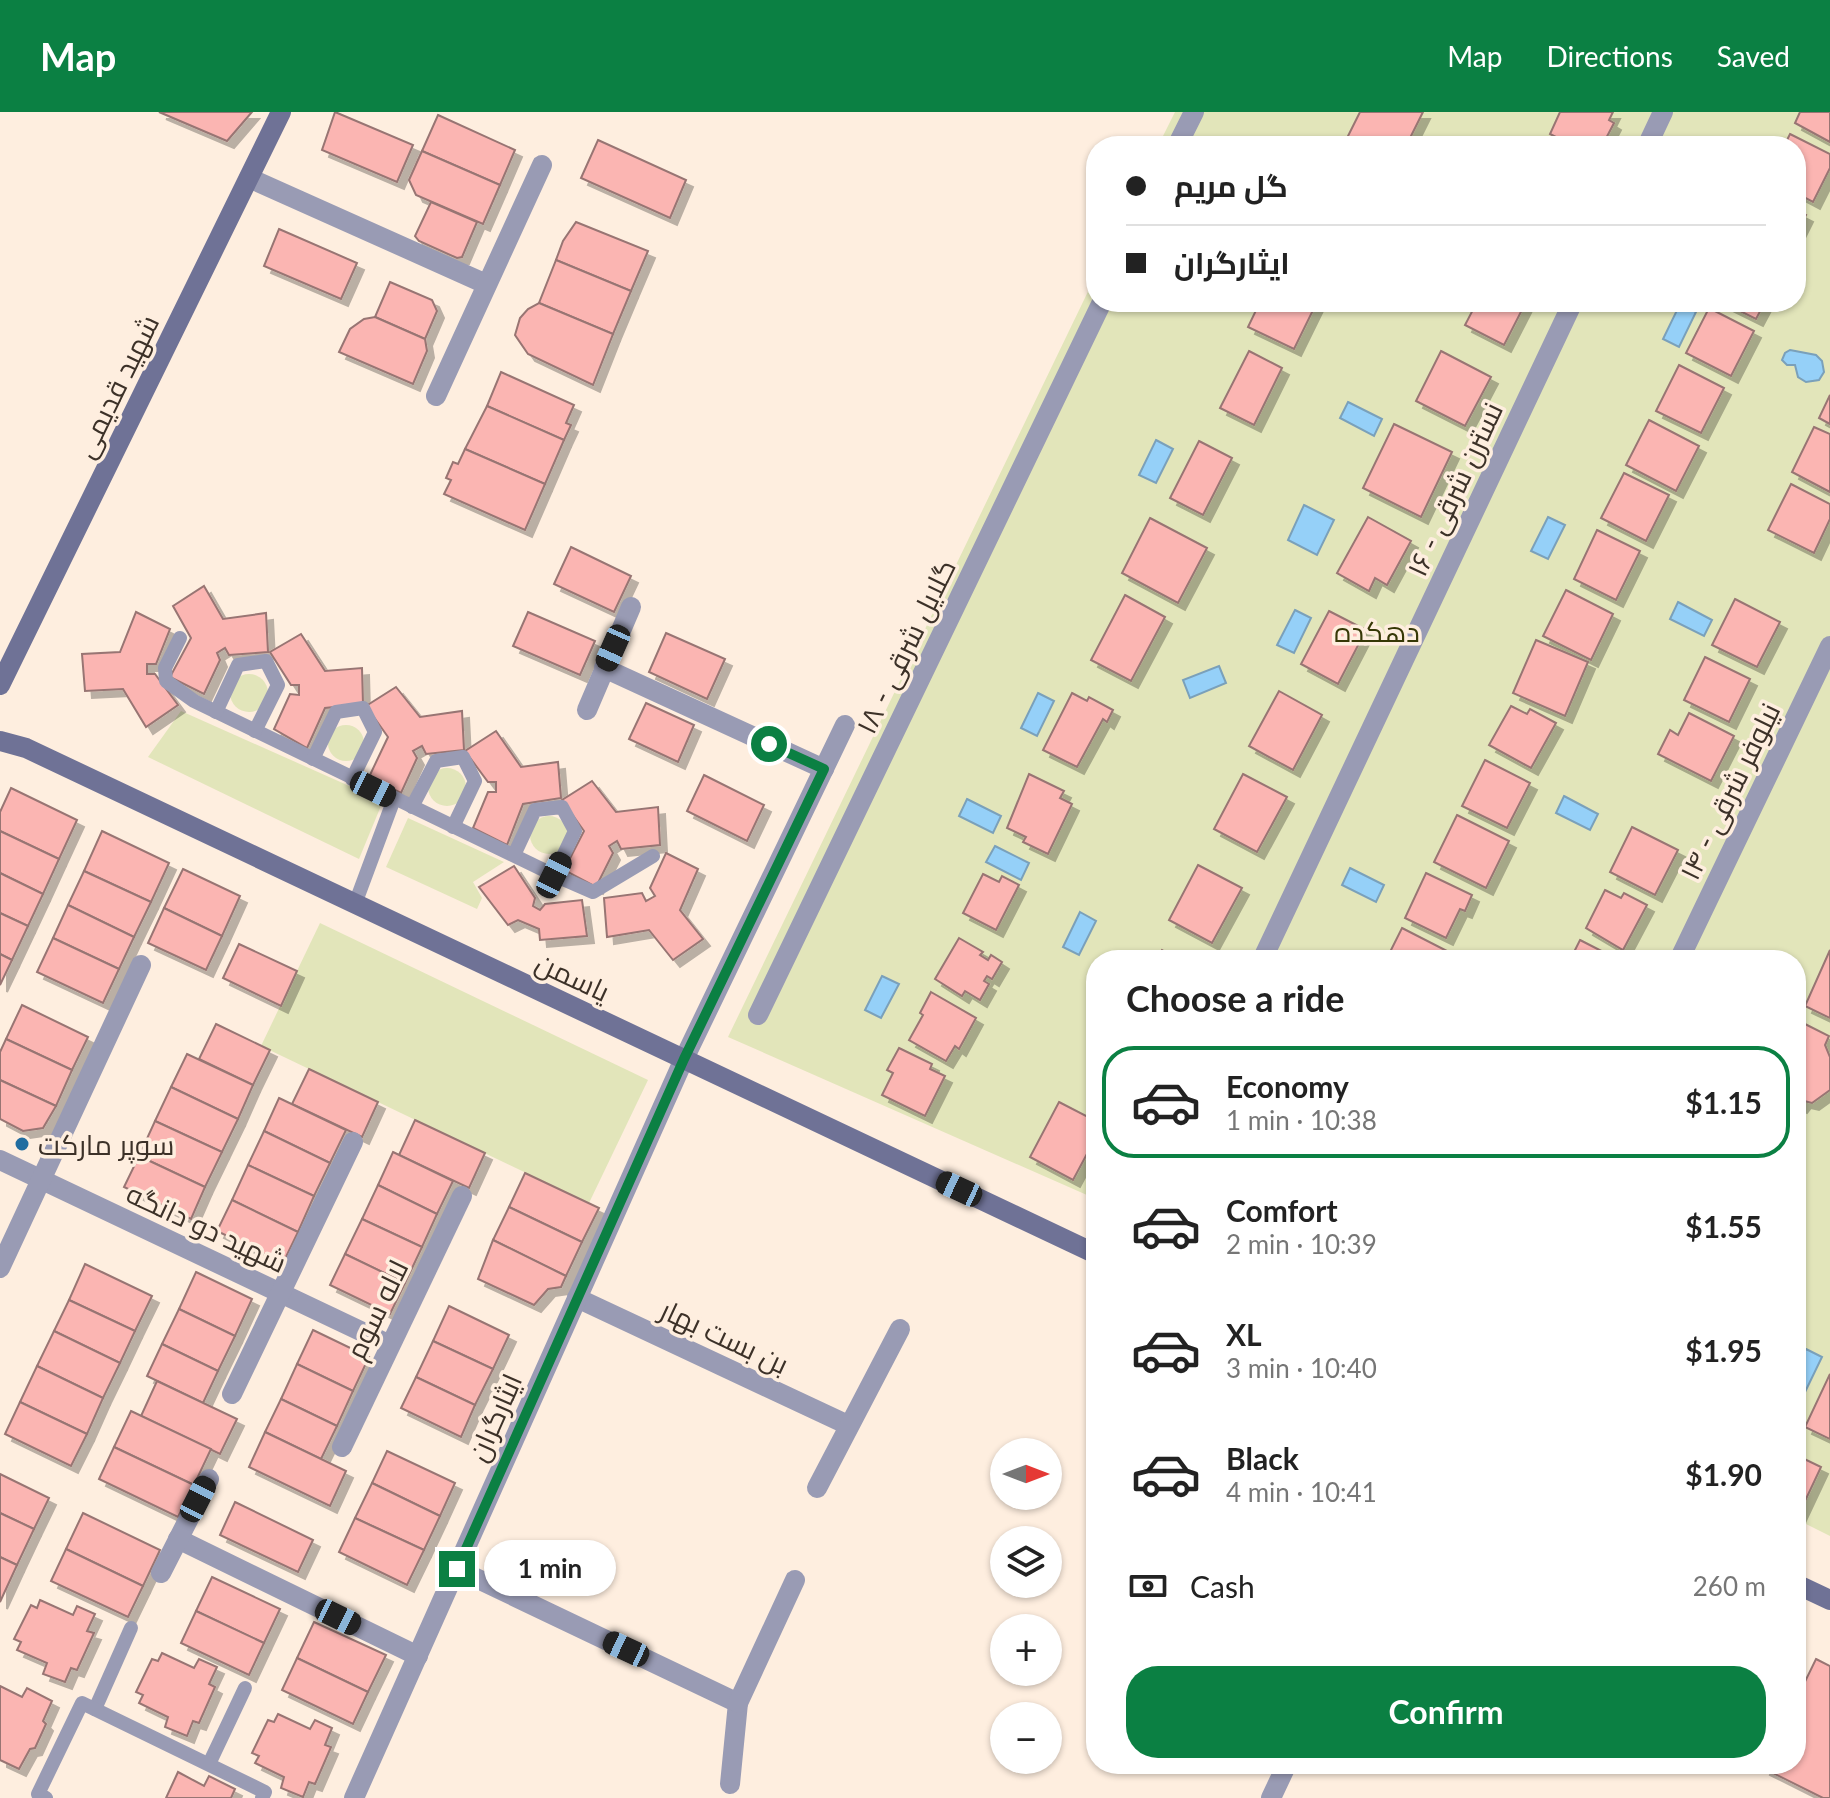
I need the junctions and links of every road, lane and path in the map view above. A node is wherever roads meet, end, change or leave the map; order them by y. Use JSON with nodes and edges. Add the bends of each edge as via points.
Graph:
{"nodes":[{"id":1,"x":281,"y":112,"type":"edge"},
{"id":2,"x":1194,"y":112,"type":"edge"},
{"id":3,"x":1663,"y":112,"type":"edge"},
{"id":4,"x":1182,"y":136,"type":"edge"},
{"id":5,"x":1652,"y":136,"type":"edge"},
{"id":6,"x":542,"y":165,"type":"dead end"},
{"id":7,"x":249,"y":178,"type":"junction"},
{"id":8,"x":486,"y":284,"type":"junction"},
{"id":9,"x":1097,"y":312,"type":"edge"},
{"id":10,"x":1568,"y":312,"type":"edge"},
{"id":11,"x":436,"y":396,"type":"dead end"},
{"id":12,"x":631,"y":607,"type":"dead end"},
{"id":13,"x":180,"y":638,"type":"dead end"},
{"id":14,"x":1830,"y":646,"type":"edge"},
{"id":15,"x":604,"y":668,"type":"junction"},
{"id":16,"x":0,"y":685,"type":"edge"},
{"id":17,"x":587,"y":710,"type":"dead end"},
{"id":18,"x":216,"y":712,"type":"junction"},
{"id":19,"x":845,"y":725,"type":"dead end"},
{"id":20,"x":0,"y":726,"type":"edge"},
{"id":21,"x":255,"y":731,"type":"junction"},
{"id":22,"x":0,"y":741,"type":"edge"},
{"id":23,"x":26,"y":748,"type":"junction"},
{"id":24,"x":313,"y":759,"type":"junction"},
{"id":25,"x":824,"y":769,"type":"junction"},
{"id":26,"x":352,"y":779,"type":"junction"},
{"id":27,"x":394,"y":799,"type":"junction"},
{"id":28,"x":412,"y":807,"type":"junction"},
{"id":29,"x":453,"y":827,"type":"junction"},
{"id":30,"x":514,"y":855,"type":"junction"},
{"id":31,"x":653,"y":856,"type":"dead end"},
{"id":32,"x":554,"y":875,"type":"junction"},
{"id":33,"x":355,"y":904,"type":"junction"},
{"id":34,"x":1267,"y":950,"type":"edge"},
{"id":35,"x":1684,"y":950,"type":"edge"},
{"id":36,"x":141,"y":965,"type":"dead end"},
{"id":37,"x":758,"y":1015,"type":"dead end"},
{"id":38,"x":684,"y":1059,"type":"junction"},
{"id":39,"x":353,"y":1142,"type":"dead end"},
{"id":40,"x":0,"y":1160,"type":"edge"},
{"id":41,"x":41,"y":1180,"type":"junction"},
{"id":42,"x":462,"y":1196,"type":"dead end"},
{"id":43,"x":1086,"y":1249,"type":"edge"},
{"id":44,"x":0,"y":1268,"type":"edge"},
{"id":45,"x":281,"y":1292,"type":"junction"},
{"id":46,"x":577,"y":1298,"type":"junction"},
{"id":47,"x":900,"y":1329,"type":"dead end"},
{"id":48,"x":390,"y":1345,"type":"junction"},
{"id":49,"x":232,"y":1394,"type":"dead end"},
{"id":50,"x":848,"y":1425,"type":"junction"},
{"id":51,"x":342,"y":1447,"type":"dead end"},
{"id":52,"x":209,"y":1479,"type":"dead end"},
{"id":53,"x":817,"y":1488,"type":"dead end"},
{"id":54,"x":178,"y":1539,"type":"junction"},
{"id":55,"x":457,"y":1569,"type":"junction"},
{"id":56,"x":161,"y":1573,"type":"dead end"},
{"id":57,"x":795,"y":1580,"type":"dead end"},
{"id":58,"x":1806,"y":1589,"type":"edge"},
{"id":59,"x":1830,"y":1600,"type":"edge"},
{"id":60,"x":131,"y":1628,"type":"dead end"},
{"id":61,"x":418,"y":1656,"type":"junction"},
{"id":62,"x":245,"y":1688,"type":"dead end"},
{"id":63,"x":738,"y":1703,"type":"junction"},
{"id":64,"x":95,"y":1709,"type":"junction"},
{"id":65,"x":209,"y":1764,"type":"junction"},
{"id":66,"x":1282,"y":1774,"type":"edge"},
{"id":67,"x":730,"y":1784,"type":"dead end"},
{"id":68,"x":46,"y":1798,"type":"edge"},
{"id":69,"x":262,"y":1798,"type":"edge"},
{"id":70,"x":354,"y":1798,"type":"edge"},
{"id":71,"x":1271,"y":1798,"type":"edge"}],
"edges":[{"from":1,"to":7,"type":"street","name":"شهید قدیمی"},
{"from":2,"to":4,"type":"street"},
{"from":3,"to":5,"type":"street"},
{"from":6,"to":8,"type":"street"},
{"from":7,"to":8,"type":"street"},
{"from":7,"to":16,"type":"street","name":"شهید قدیمی"},
{"from":8,"to":11,"type":"street"},
{"from":9,"to":37,"type":"street","name":"گلایل شرقی - ۱۸"},
{"from":10,"to":34,"type":"street","name":"نسترن شرقی - ۱۶"},
{"from":12,"to":15,"type":"street"},
{"from":13,"to":18,"type":"lane","via":[[165,668],[166,681]]},
{"from":14,"to":35,"type":"street","name":"نیلوفر شرقی - ۱۴"},
{"from":15,"to":17,"type":"street"},
{"from":15,"to":25,"type":"street"},
{"from":18,"to":21,"type":"lane"},
{"from":18,"to":21,"type":"lane","via":[[238,665],[266,661],[278,685]]},
{"from":19,"to":25,"type":"street","name":"ایثارگران"},
{"from":20,"to":23,"type":"street","name":"یاسمن"},
{"from":21,"to":24,"type":"lane"},
{"from":22,"to":23,"type":"street","name":"یاسمن"},
{"from":23,"to":33,"type":"street","name":"یاسمن"},
{"from":24,"to":26,"type":"lane"},
{"from":24,"to":26,"type":"lane","via":[[336,712],[363,708],[375,732]]},
{"from":25,"to":38,"type":"street","name":"ایثارگران"},
{"from":26,"to":27,"type":"lane"},
{"from":27,"to":28,"type":"lane"},
{"from":27,"to":33,"type":"lane"},
{"from":28,"to":29,"type":"lane"},
{"from":28,"to":29,"type":"lane","via":[[436,761],[463,757],[475,781]]},
{"from":29,"to":30,"type":"lane"},
{"from":30,"to":32,"type":"lane"},
{"from":30,"to":32,"type":"lane","via":[[535,810],[562,807],[575,831]]},
{"from":31,"to":32,"type":"lane","via":[[593,892]]},
{"from":33,"to":38,"type":"street","name":"یاسمن"},
{"from":36,"to":41,"type":"street"},
{"from":38,"to":43,"type":"street","name":"یاسمن"},
{"from":38,"to":46,"type":"street","name":"ایثارگران"},
{"from":39,"to":45,"type":"street"},
{"from":40,"to":41,"type":"street","name":"شهید دو دانگه"},
{"from":41,"to":44,"type":"street"},
{"from":41,"to":45,"type":"street","name":"شهید دو دانگه"},
{"from":42,"to":48,"type":"street","name":"لاله سوم"},
{"from":45,"to":48,"type":"street","name":"شهید دو دانگه"},
{"from":45,"to":49,"type":"street"},
{"from":46,"to":50,"type":"street","name":"بن بست بهار"},
{"from":46,"to":55,"type":"street","name":"ایثارگران"},
{"from":47,"to":50,"type":"street"},
{"from":48,"to":51,"type":"street","name":"لاله سوم"},
{"from":50,"to":53,"type":"street"},
{"from":52,"to":54,"type":"street"},
{"from":54,"to":56,"type":"street"},
{"from":54,"to":61,"type":"street"},
{"from":55,"to":61,"type":"street","name":"ایثارگران"},
{"from":55,"to":63,"type":"street"},
{"from":57,"to":63,"type":"street"},
{"from":58,"to":59,"type":"street"},
{"from":60,"to":64,"type":"lane"},
{"from":61,"to":70,"type":"street","name":"ایثارگران"},
{"from":62,"to":65,"type":"lane"},
{"from":63,"to":67,"type":"street"},
{"from":64,"to":65,"type":"lane"},
{"from":64,"to":68,"type":"lane","via":[[82,1703],[38,1794]]},
{"from":65,"to":69,"type":"lane","via":[[265,1792]]},
{"from":66,"to":71,"type":"street"}]}
